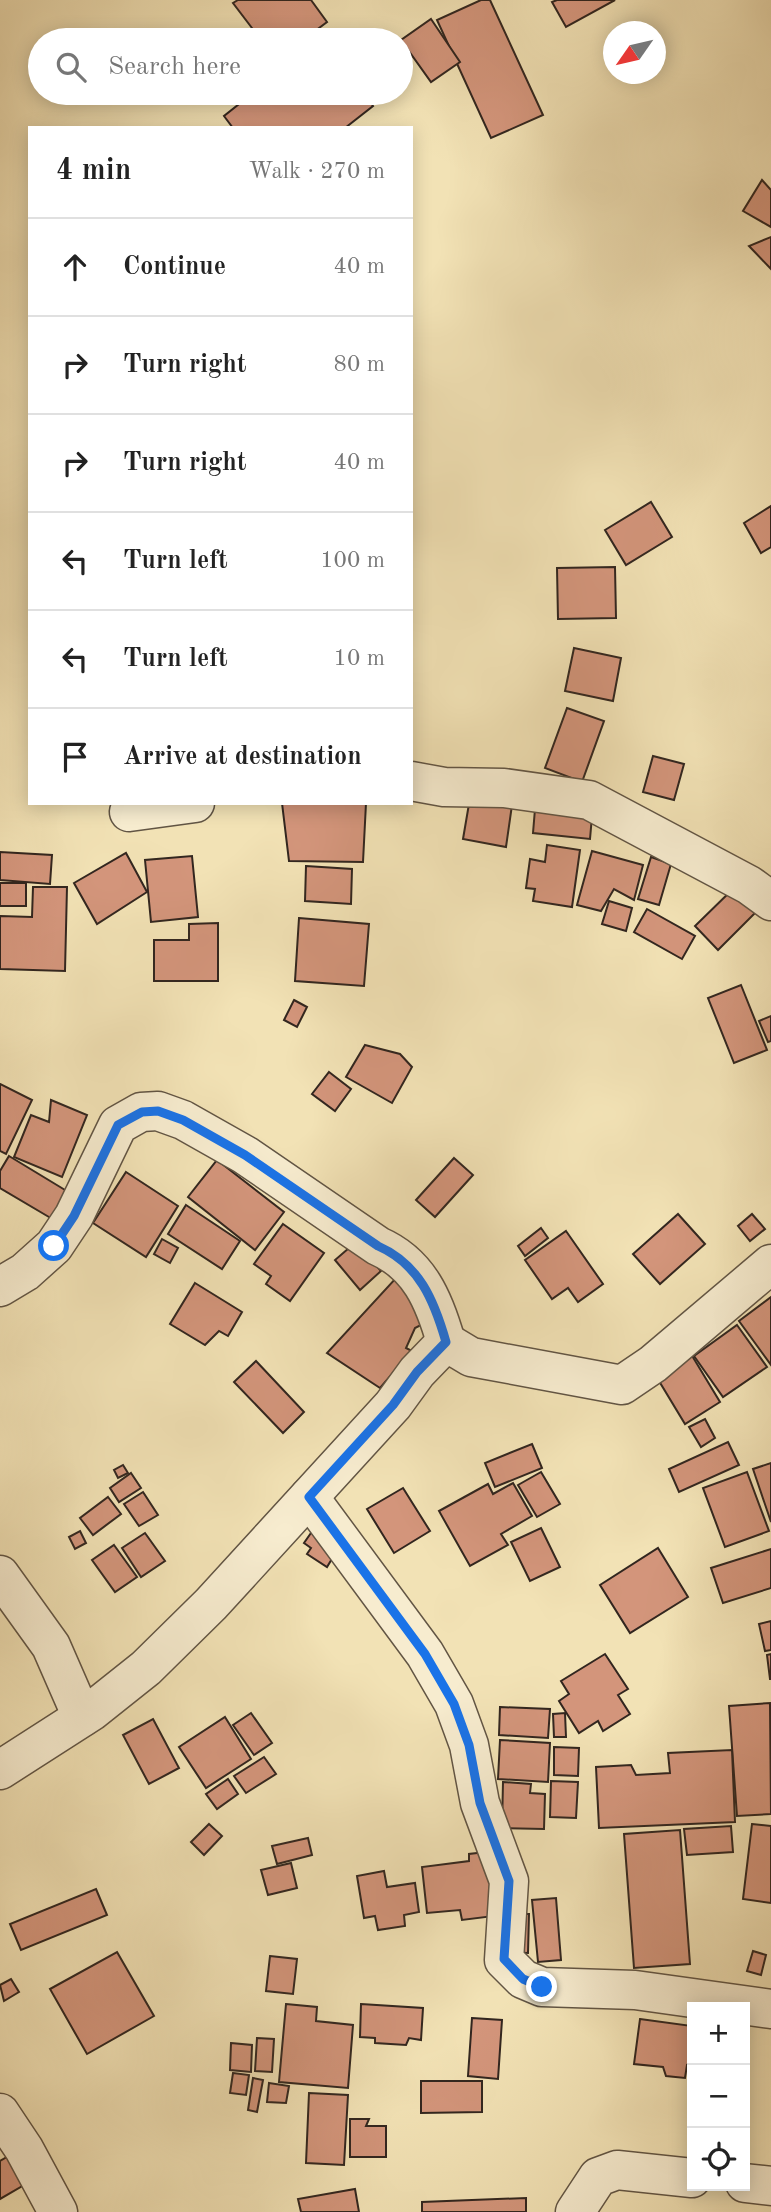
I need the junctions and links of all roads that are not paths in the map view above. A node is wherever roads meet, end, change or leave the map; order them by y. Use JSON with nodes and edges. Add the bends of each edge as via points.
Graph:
{"nodes":[{"id":1,"x":413,"y":781,"type":"edge"},
{"id":2,"x":180,"y":805,"type":"edge"},
{"id":3,"x":129,"y":812,"type":"dead end"},
{"id":4,"x":771,"y":901,"type":"edge"},
{"id":5,"x":771,"y":1264,"type":"edge"},
{"id":6,"x":0,"y":1287,"type":"edge"},
{"id":7,"x":446,"y":1342,"type":"junction"},
{"id":8,"x":309,"y":1497,"type":"junction"},
{"id":9,"x":0,"y":1576,"type":"edge"},
{"id":10,"x":82,"y":1717,"type":"junction"},
{"id":11,"x":0,"y":1770,"type":"edge"},
{"id":12,"x":771,"y":2010,"type":"edge"},
{"id":13,"x":0,"y":2113,"type":"edge"},
{"id":14,"x":687,"y":2177,"type":"edge"},
{"id":15,"x":750,"y":2184,"type":"edge"},
{"id":16,"x":771,"y":2186,"type":"edge"},
{"id":17,"x":58,"y":2212,"type":"edge"},
{"id":18,"x":575,"y":2212,"type":"edge"}],
"edges":[{"from":1,"to":4,"type":"street","via":[[589,800]]},
{"from":2,"to":3,"type":"street"},
{"from":5,"to":7,"type":"street","via":[[622,1385],[471,1357]]},
{"from":6,"to":7,"type":"street","via":[[54,1246],[74,1216],[118,1125],[142,1112],[158,1111],[245,1155],[378,1246],[399,1255],[422,1282]]},
{"from":7,"to":8,"type":"street"},
{"from":8,"to":10,"type":"street","via":[[146,1668]]},
{"from":8,"to":12,"type":"street","via":[[425,1654],[454,1704],[469,1745],[480,1803],[509,1881],[504,1959],[523,1979],[542,1987],[635,1990]]},
{"from":9,"to":10,"type":"street","via":[[51,1646]]},
{"from":10,"to":11,"type":"street"},
{"from":13,"to":17,"type":"street"},
{"from":14,"to":18,"type":"street","via":[[617,2170],[598,2177]]},
{"from":15,"to":16,"type":"street"}]}
